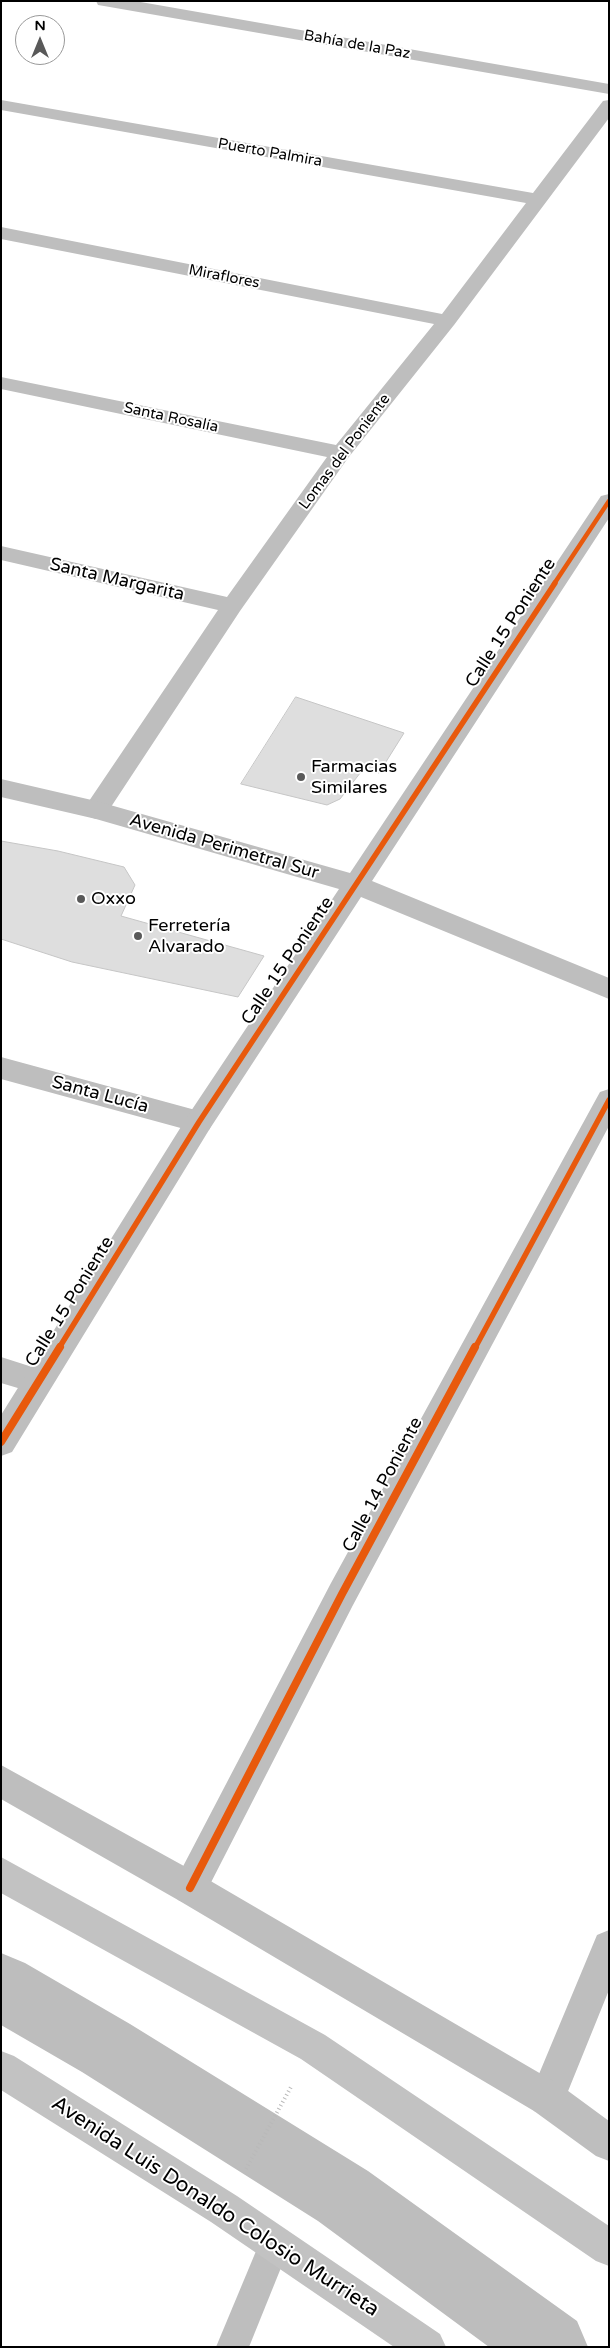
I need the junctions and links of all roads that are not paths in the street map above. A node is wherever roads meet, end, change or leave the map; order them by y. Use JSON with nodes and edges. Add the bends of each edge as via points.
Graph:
{"nodes":[{"id":1,"x":104,"y":1,"type":"edge"},
{"id":2,"x":609,"y":89,"type":"edge"},
{"id":3,"x":1,"y":105,"type":"edge"},
{"id":4,"x":609,"y":105,"type":"edge"},
{"id":5,"x":539,"y":200,"type":"junction"},
{"id":6,"x":1,"y":233,"type":"edge"},
{"id":7,"x":447,"y":321,"type":"junction"},
{"id":8,"x":1,"y":383,"type":"edge"},
{"id":9,"x":341,"y":453,"type":"junction"},
{"id":10,"x":609,"y":502,"type":"edge"},
{"id":11,"x":1,"y":553,"type":"edge"},
{"id":12,"x":232,"y":606,"type":"junction"},
{"id":13,"x":1,"y":788,"type":"edge"},
{"id":14,"x":96,"y":810,"type":"junction"},
{"id":15,"x":357,"y":885,"type":"junction"},
{"id":16,"x":609,"y":988,"type":"edge"},
{"id":17,"x":1,"y":1068,"type":"edge"},
{"id":18,"x":609,"y":1100,"type":"edge"},
{"id":19,"x":199,"y":1122,"type":"junction"},
{"id":20,"x":1,"y":1370,"type":"edge"},
{"id":21,"x":38,"y":1381,"type":"junction"},
{"id":22,"x":1,"y":1442,"type":"edge"},
{"id":23,"x":1,"y":1780,"type":"edge"},
{"id":24,"x":1,"y":1874,"type":"edge"},
{"id":25,"x":190,"y":1888,"type":"junction"},
{"id":26,"x":609,"y":1947,"type":"edge"},
{"id":27,"x":1,"y":2069,"type":"edge"},
{"id":28,"x":547,"y":2098,"type":"junction"},
{"id":29,"x":609,"y":2143,"type":"edge"},
{"id":30,"x":275,"y":2243,"type":"junction"},
{"id":31,"x":609,"y":2248,"type":"edge"},
{"id":32,"x":232,"y":2347,"type":"edge"},
{"id":33,"x":427,"y":2347,"type":"edge"}],
"edges":[{"from":1,"to":2,"type":"street","name":"Bahía de la Paz"},
{"from":3,"to":5,"type":"street","name":"Puerto Palmira"},
{"from":4,"to":5,"type":"street","name":"Lomas del Poniente"},
{"from":5,"to":7,"type":"street","name":"Lomas del Poniente"},
{"from":6,"to":7,"type":"street","name":"Miraflores"},
{"from":7,"to":9,"type":"street","name":"Lomas del Poniente"},
{"from":8,"to":9,"type":"street","name":"Santa Rosalía"},
{"from":9,"to":12,"type":"street","name":"Lomas del Poniente"},
{"from":10,"to":15,"type":"street","name":"Calle 15 Poniente"},
{"from":11,"to":12,"type":"street","name":"Santa Margarita"},
{"from":12,"to":14,"type":"street","name":"Lomas del Poniente"},
{"from":13,"to":14,"type":"street","name":"Avenida Perimetral Sur"},
{"from":14,"to":15,"type":"street","name":"Avenida Perimetral Sur"},
{"from":15,"to":16,"type":"street","name":"Avenida Perimetral Sur"},
{"from":15,"to":19,"type":"street","name":"Calle 15 Poniente"},
{"from":17,"to":19,"type":"street","name":"Santa Lucía"},
{"from":18,"to":25,"type":"street","name":"Calle 14 Poniente","via":[[347,1585]]},
{"from":19,"to":21,"type":"street","name":"Calle 15 Poniente"},
{"from":20,"to":21,"type":"street"},
{"from":21,"to":22,"type":"street","name":"Calle 15 Poniente"},
{"from":23,"to":25,"type":"street"},
{"from":24,"to":31,"type":"main road","via":[[314,2047]]},
{"from":25,"to":28,"type":"street"},
{"from":26,"to":28,"type":"street"},
{"from":27,"to":30,"type":"main road","name":"Avenida Luis Donaldo Colosio Murrieta"},
{"from":28,"to":29,"type":"street"},
{"from":30,"to":32,"type":"lane"},
{"from":30,"to":33,"type":"main road","name":"Avenida Luis Donaldo Colosio Murrieta"}]}
